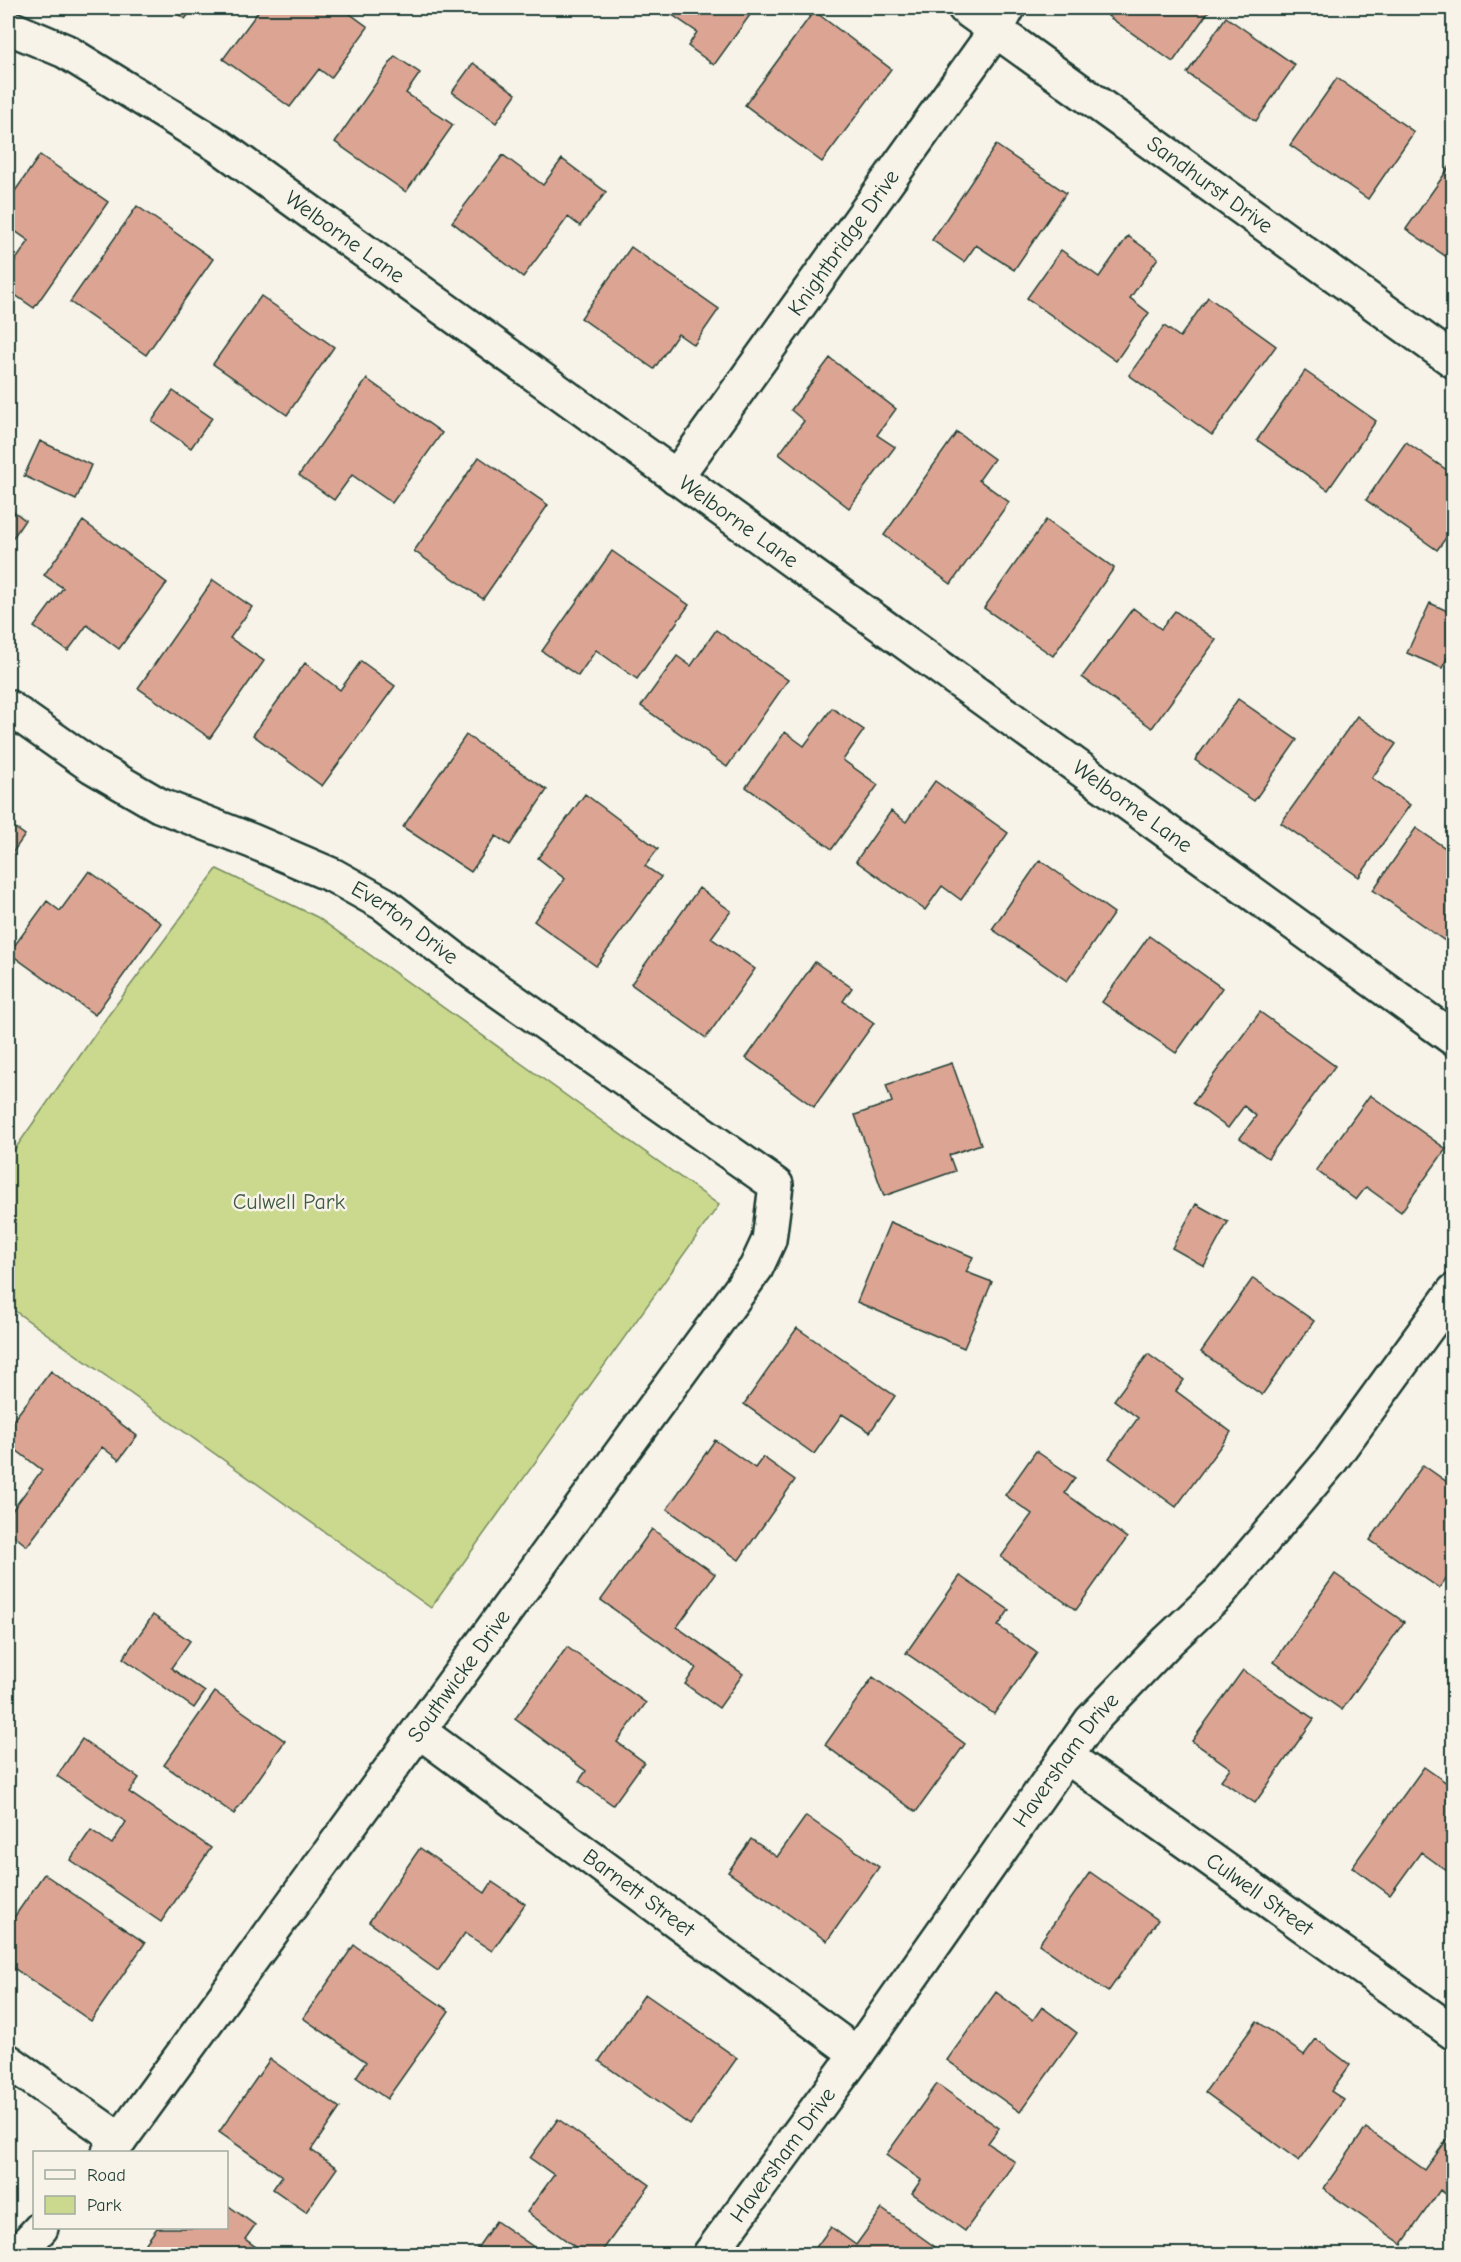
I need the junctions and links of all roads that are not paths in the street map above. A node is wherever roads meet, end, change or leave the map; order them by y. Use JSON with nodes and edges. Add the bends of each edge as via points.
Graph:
{"nodes":[{"id":1,"x":965,"y":8,"type":"edge"},
{"id":2,"x":1002,"y":19,"type":"edge"},
{"id":3,"x":8,"y":27,"type":"edge"},
{"id":4,"x":1454,"y":362,"type":"edge"},
{"id":5,"x":676,"y":477,"type":"junction"},
{"id":6,"x":8,"y":707,"type":"edge"},
{"id":7,"x":1454,"y":1039,"type":"edge"},
{"id":8,"x":776,"y":1185,"type":"joint"},
{"id":9,"x":1454,"y":1291,"type":"edge"},
{"id":10,"x":419,"y":1731,"type":"junction"},
{"id":11,"x":1066,"y":1756,"type":"junction"},
{"id":12,"x":1454,"y":2033,"type":"edge"},
{"id":13,"x":857,"y":2054,"type":"junction"},
{"id":14,"x":8,"y":2061,"type":"edge"},
{"id":15,"x":115,"y":2146,"type":"edge"},
{"id":16,"x":40,"y":2229,"type":"edge"},
{"id":17,"x":17,"y":2254,"type":"edge"},
{"id":18,"x":710,"y":2254,"type":"edge"}],
"edges":[{"from":1,"to":2,"type":"street","name":"Sandhurst Drive"},
{"from":2,"to":4,"type":"street","name":"Sandhurst Drive"},
{"from":2,"to":5,"type":"street","name":"Knightbridge Drive"},
{"from":3,"to":5,"type":"street","name":"Welborne Lane","via":[[65,51],[219,146]]},
{"from":5,"to":7,"type":"street","name":"Welborne Lane"},
{"from":6,"to":8,"type":"street","name":"Everton Drive","via":[[92,766],[159,805],[334,876],[384,904],[465,967]]},
{"from":8,"to":10,"type":"street","name":"Southwicke Drive","via":[[769,1240],[756,1268]]},
{"from":9,"to":11,"type":"street","name":"Haversham Drive","via":[[1329,1463],[1219,1593],[1091,1721]]},
{"from":10,"to":13,"type":"street","name":"Barnett Street"},
{"from":10,"to":15,"type":"street","name":"Southwicke Drive"},
{"from":11,"to":12,"type":"street","name":"Culwell Street"},
{"from":11,"to":13,"type":"street","name":"Haversham Drive"},
{"from":13,"to":18,"type":"street","name":"Haversham Drive"},
{"from":14,"to":15,"type":"street"},
{"from":16,"to":17,"type":"street"}]}
